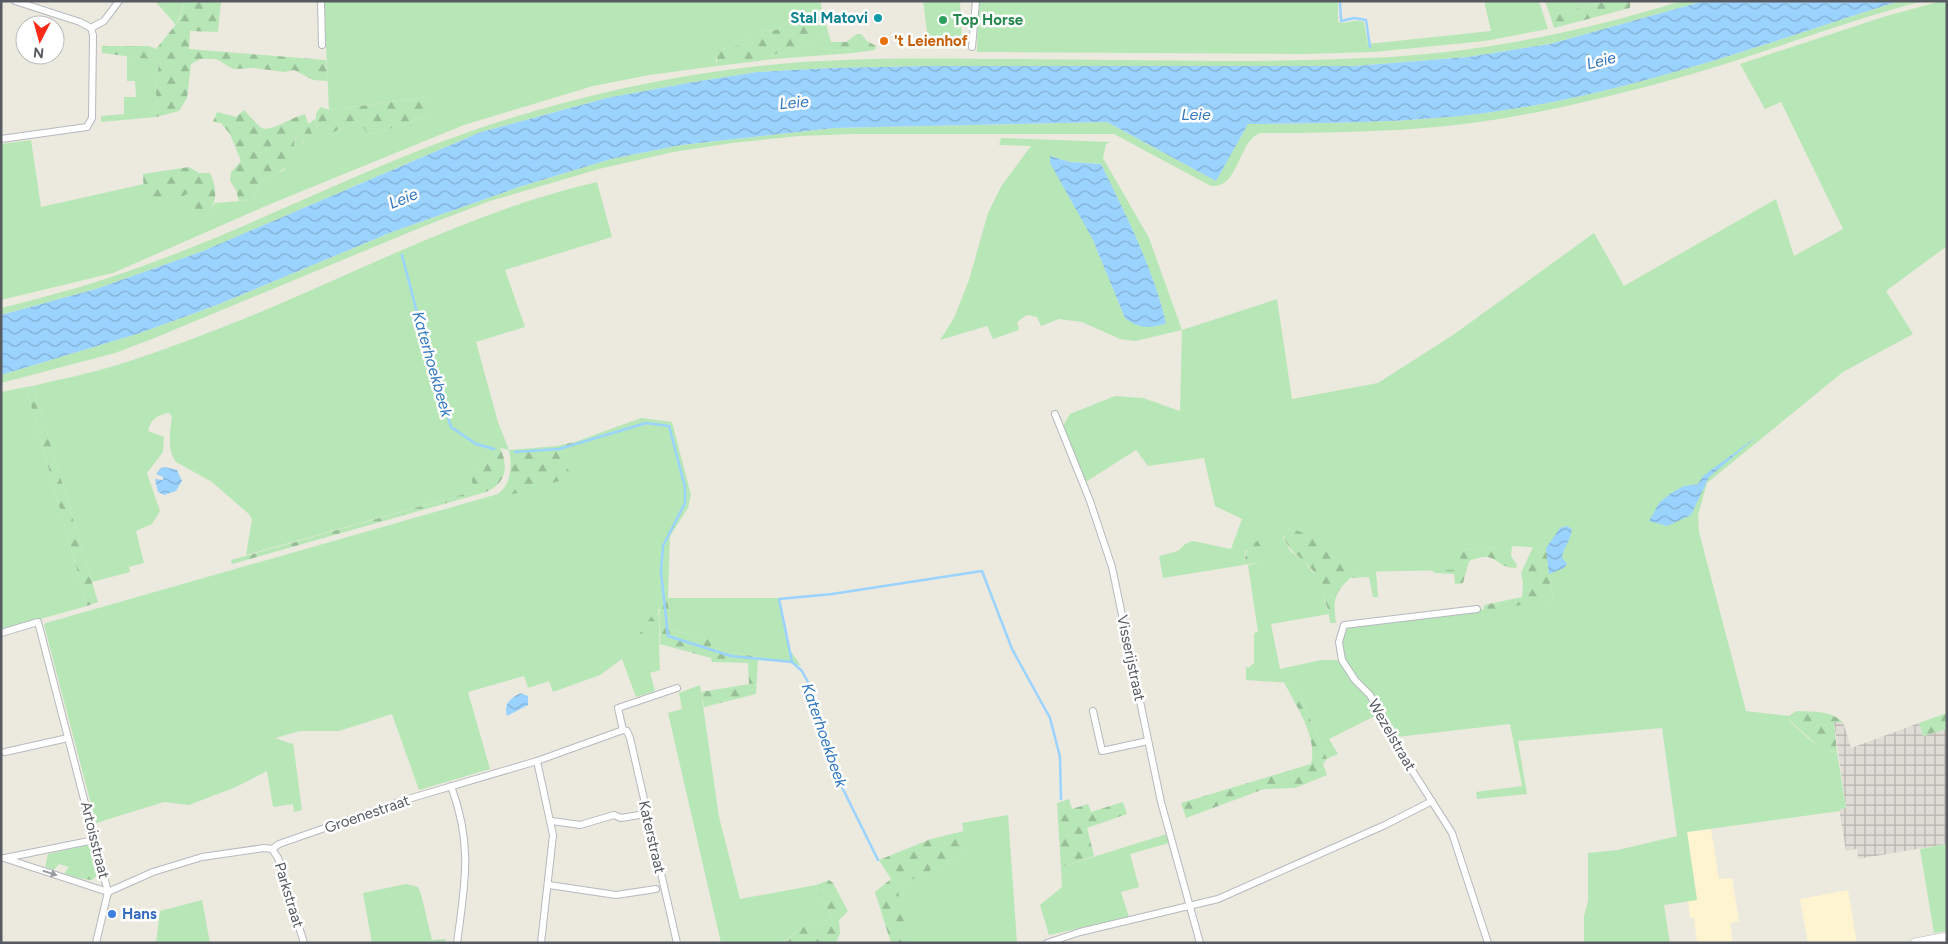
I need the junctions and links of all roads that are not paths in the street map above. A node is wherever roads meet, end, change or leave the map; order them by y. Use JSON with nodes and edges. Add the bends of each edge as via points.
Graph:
{"nodes":[{"id":1,"x":15,"y":1,"type":"edge"},
{"id":2,"x":118,"y":1,"type":"edge"},
{"id":3,"x":321,"y":1,"type":"edge"},
{"id":4,"x":976,"y":1,"type":"edge"},
{"id":5,"x":91,"y":28,"type":"junction"},
{"id":6,"x":322,"y":46,"type":"dead end"},
{"id":7,"x":972,"y":47,"type":"dead end"},
{"id":8,"x":1,"y":139,"type":"edge"},
{"id":9,"x":1055,"y":414,"type":"dead end"},
{"id":10,"x":1477,"y":608,"type":"dead end"},
{"id":11,"x":1,"y":632,"type":"edge"},
{"id":12,"x":677,"y":688,"type":"dead end"},
{"id":13,"x":1093,"y":711,"type":"dead end"},
{"id":14,"x":625,"y":731,"type":"junction"},
{"id":15,"x":68,"y":738,"type":"junction"},
{"id":16,"x":1148,"y":741,"type":"junction"},
{"id":17,"x":5,"y":752,"type":"dead end"},
{"id":18,"x":537,"y":761,"type":"junction"},
{"id":19,"x":451,"y":786,"type":"junction"},
{"id":20,"x":1432,"y":801,"type":"junction"},
{"id":21,"x":639,"y":814,"type":"dead end"},
{"id":22,"x":552,"y":821,"type":"junction"},
{"id":23,"x":94,"y":840,"type":"junction"},
{"id":24,"x":272,"y":849,"type":"junction"},
{"id":25,"x":3,"y":859,"type":"edge"},
{"id":26,"x":549,"y":885,"type":"junction"},
{"id":27,"x":656,"y":889,"type":"dead end"},
{"id":28,"x":108,"y":892,"type":"junction"},
{"id":29,"x":1191,"y":907,"type":"junction"},
{"id":30,"x":1947,"y":937,"type":"edge"},
{"id":31,"x":1939,"y":941,"type":"edge"},
{"id":32,"x":1947,"y":942,"type":"edge"},
{"id":33,"x":96,"y":943,"type":"edge"},
{"id":34,"x":304,"y":943,"type":"edge"},
{"id":35,"x":457,"y":943,"type":"edge"},
{"id":36,"x":541,"y":943,"type":"edge"},
{"id":37,"x":677,"y":943,"type":"edge"},
{"id":38,"x":1047,"y":943,"type":"edge"},
{"id":39,"x":1200,"y":943,"type":"edge"},
{"id":40,"x":1488,"y":943,"type":"edge"},
{"id":41,"x":1915,"y":943,"type":"edge"}],
"edges":[{"from":1,"to":5,"type":"street"},
{"from":2,"to":5,"type":"street","via":[[104,21]]},
{"from":3,"to":6,"type":"street"},
{"from":4,"to":7,"type":"street"},
{"from":5,"to":8,"type":"street","via":[[92,118],[87,127]]},
{"from":9,"to":16,"type":"street","name":"Visserijstraat","via":[[1112,566]]},
{"from":10,"to":20,"type":"street","name":"Wezelstraat","via":[[1344,625],[1341,632],[1339,653],[1342,660],[1375,702],[1403,756]]},
{"from":11,"to":15,"type":"street","name":"Artoisstraat","via":[[38,622]]},
{"from":12,"to":14,"type":"street","name":"Katerstraat","via":[[618,708]]},
{"from":13,"to":16,"type":"street","via":[[1102,751]]},
{"from":14,"to":18,"type":"street","name":"Groenestraat"},
{"from":14,"to":37,"type":"street","name":"Katerstraat","via":[[630,738]]},
{"from":15,"to":17,"type":"street"},
{"from":15,"to":23,"type":"street","name":"Artoisstraat"},
{"from":16,"to":29,"type":"street","name":"Visserijstraat","via":[[1161,802]]},
{"from":18,"to":19,"type":"street","name":"Groenestraat"},
{"from":18,"to":22,"type":"street"},
{"from":19,"to":24,"type":"street","name":"Groenestraat"},
{"from":19,"to":35,"type":"street","via":[[461,812],[467,850]]},
{"from":20,"to":29,"type":"street","via":[[1290,868]]},
{"from":20,"to":40,"type":"street","name":"Wezelstraat","via":[[1452,832]]},
{"from":21,"to":22,"type":"street","via":[[621,818],[614,815],[580,825]]},
{"from":22,"to":26,"type":"street"},
{"from":23,"to":25,"type":"street"},
{"from":23,"to":28,"type":"street","name":"Artoisstraat"},
{"from":24,"to":28,"type":"street","name":"Groenestraat","via":[[202,856],[153,872]]},
{"from":24,"to":34,"type":"street","name":"Parkstraat","via":[[278,858]]},
{"from":25,"to":28,"type":"street","one_way":true},
{"from":26,"to":27,"type":"street","via":[[616,895]]},
{"from":26,"to":36,"type":"street"},
{"from":28,"to":33,"type":"street","name":"Artoisstraat"},
{"from":29,"to":38,"type":"street"},
{"from":29,"to":39,"type":"street","name":"Visserijstraat"},
{"from":30,"to":31,"type":"main road"},
{"from":31,"to":32,"type":"main road"},
{"from":31,"to":41,"type":"main road"}]}
